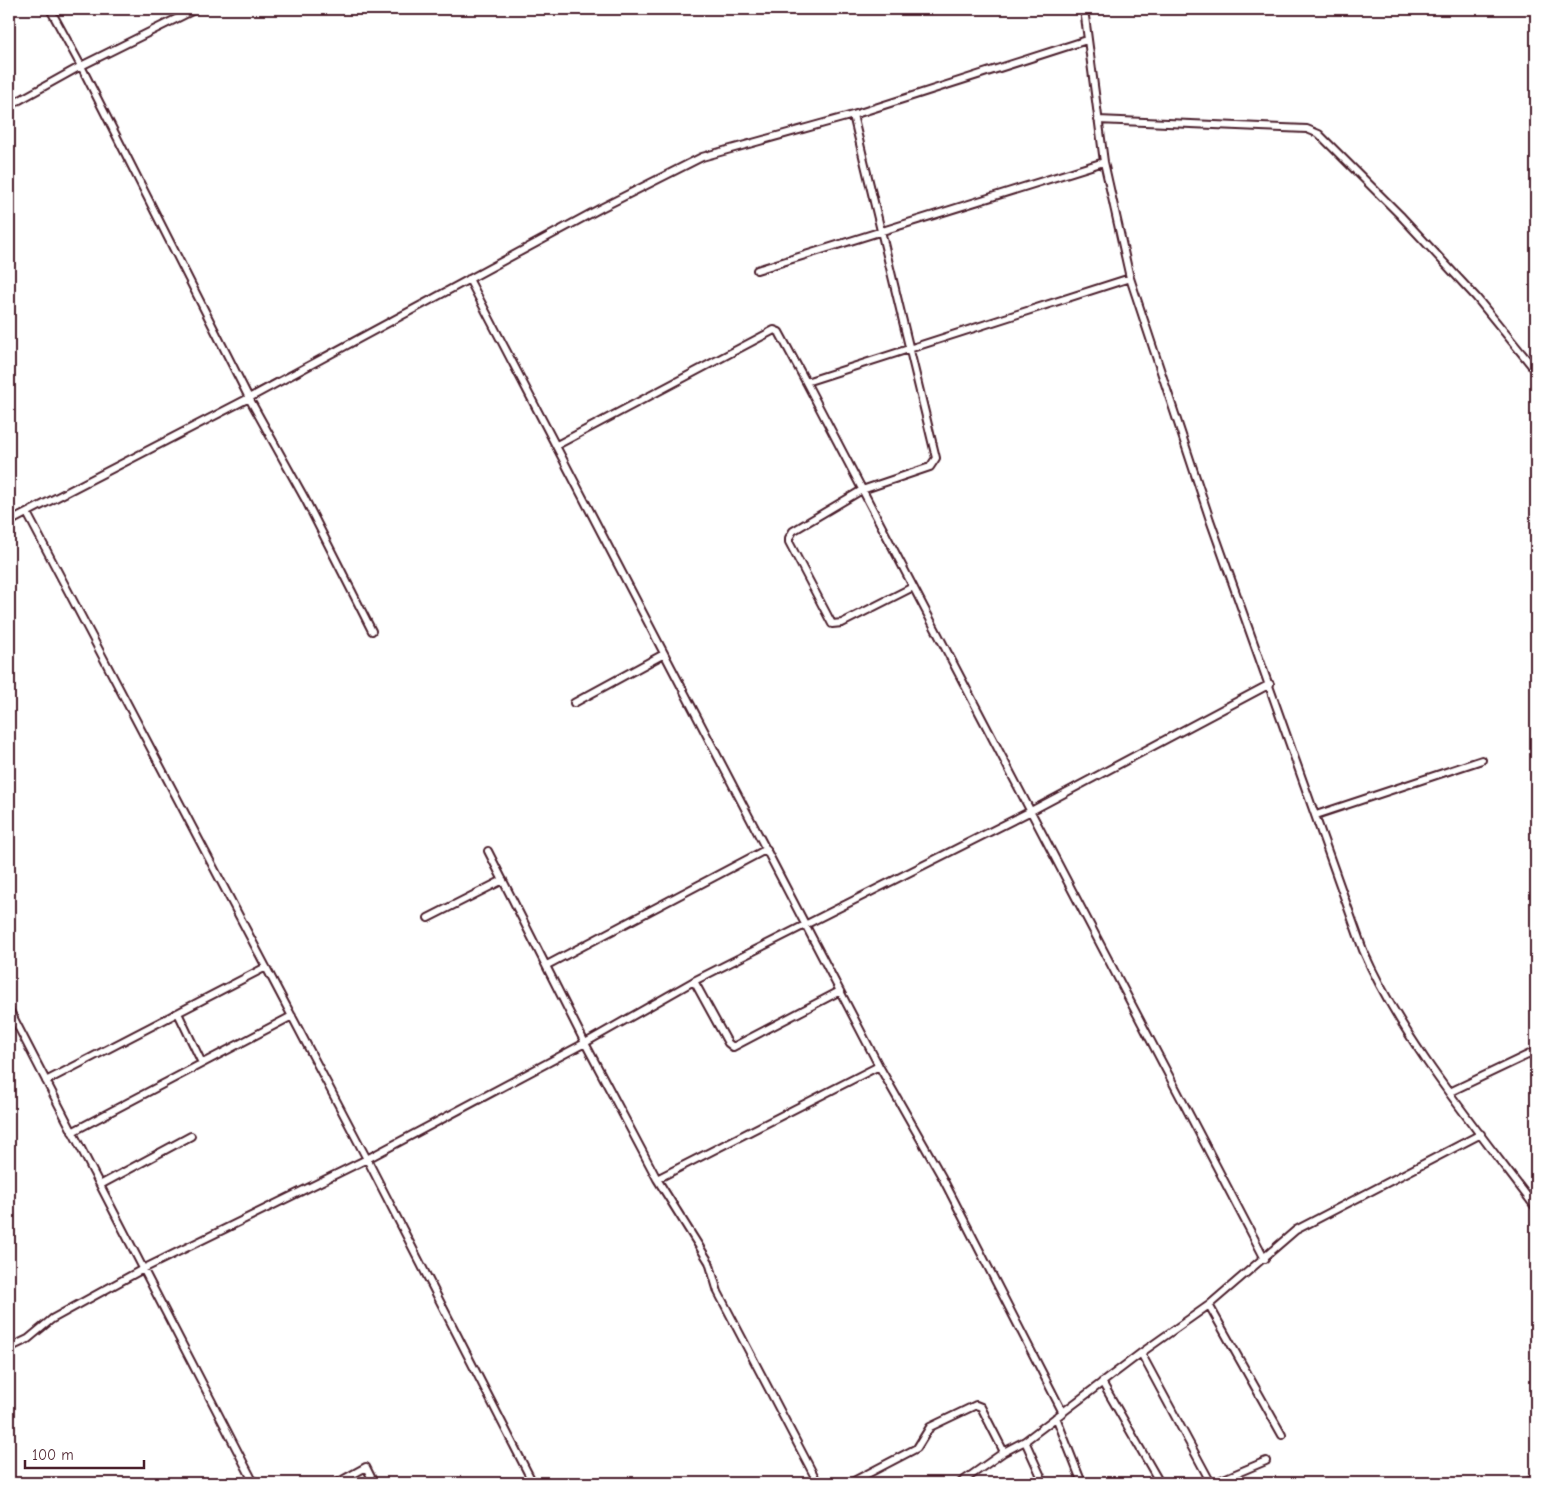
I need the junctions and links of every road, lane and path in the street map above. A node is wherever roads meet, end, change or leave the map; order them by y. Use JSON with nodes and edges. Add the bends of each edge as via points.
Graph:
{"nodes":[{"id":1,"x":50,"y":9,"type":"edge"},
{"id":2,"x":196,"y":9,"type":"edge"},
{"id":3,"x":1084,"y":9,"type":"edge"},
{"id":4,"x":1087,"y":40,"type":"junction"},
{"id":5,"x":81,"y":66,"type":"junction"},
{"id":6,"x":9,"y":106,"type":"edge"},
{"id":7,"x":853,"y":115,"type":"junction"},
{"id":8,"x":1098,"y":120,"type":"junction"},
{"id":9,"x":1104,"y":162,"type":"junction"},
{"id":10,"x":880,"y":230,"type":"junction"},
{"id":11,"x":758,"y":270,"type":"dead end"},
{"id":12,"x":1130,"y":278,"type":"junction"},
{"id":13,"x":469,"y":279,"type":"junction"},
{"id":14,"x":910,"y":347,"type":"junction"},
{"id":15,"x":1536,"y":371,"type":"edge"},
{"id":16,"x":806,"y":382,"type":"junction"},
{"id":17,"x":249,"y":398,"type":"junction"},
{"id":18,"x":557,"y":445,"type":"junction"},
{"id":19,"x":862,"y":490,"type":"junction"},
{"id":20,"x":27,"y":513,"type":"junction"},
{"id":21,"x":9,"y":522,"type":"edge"},
{"id":22,"x":913,"y":587,"type":"junction"},
{"id":23,"x":372,"y":631,"type":"dead end"},
{"id":24,"x":664,"y":654,"type":"junction"},
{"id":25,"x":1270,"y":684,"type":"junction"},
{"id":26,"x":574,"y":703,"type":"dead end"},
{"id":27,"x":1482,"y":760,"type":"dead end"},
{"id":28,"x":1031,"y":811,"type":"junction"},
{"id":29,"x":1316,"y":815,"type":"junction"},
{"id":30,"x":767,"y":849,"type":"junction"},
{"id":31,"x":488,"y":851,"type":"dead end"},
{"id":32,"x":503,"y":880,"type":"junction"},
{"id":33,"x":428,"y":918,"type":"dead end"},
{"id":34,"x":806,"y":923,"type":"junction"},
{"id":35,"x":547,"y":965,"type":"junction"},
{"id":36,"x":266,"y":967,"type":"junction"},
{"id":37,"x":694,"y":981,"type":"junction"},
{"id":38,"x":840,"y":991,"type":"junction"},
{"id":39,"x":9,"y":1009,"type":"edge"},
{"id":40,"x":178,"y":1013,"type":"junction"},
{"id":41,"x":292,"y":1016,"type":"junction"},
{"id":42,"x":585,"y":1043,"type":"junction"},
{"id":43,"x":1536,"y":1051,"type":"edge"},
{"id":44,"x":202,"y":1063,"type":"junction"},
{"id":45,"x":879,"y":1066,"type":"junction"},
{"id":46,"x":46,"y":1082,"type":"junction"},
{"id":47,"x":1450,"y":1092,"type":"junction"},
{"id":48,"x":72,"y":1132,"type":"junction"},
{"id":49,"x":1481,"y":1134,"type":"junction"},
{"id":50,"x":191,"y":1136,"type":"dead end"},
{"id":51,"x":367,"y":1159,"type":"junction"},
{"id":52,"x":657,"y":1179,"type":"junction"},
{"id":53,"x":100,"y":1185,"type":"junction"},
{"id":54,"x":1536,"y":1208,"type":"edge"},
{"id":55,"x":1265,"y":1259,"type":"junction"},
{"id":56,"x":143,"y":1269,"type":"junction"},
{"id":57,"x":1209,"y":1305,"type":"junction"},
{"id":58,"x":9,"y":1348,"type":"edge"},
{"id":59,"x":1141,"y":1353,"type":"junction"},
{"id":60,"x":1102,"y":1382,"type":"junction"},
{"id":61,"x":1063,"y":1413,"type":"junction"},
{"id":62,"x":1056,"y":1418,"type":"junction"},
{"id":63,"x":1282,"y":1435,"type":"dead end"},
{"id":64,"x":1025,"y":1441,"type":"junction"},
{"id":65,"x":1004,"y":1452,"type":"junction"},
{"id":66,"x":1266,"y":1461,"type":"dead end"},
{"id":67,"x":1536,"y":1478,"type":"edge"},
{"id":68,"x":1217,"y":1482,"type":"edge"},
{"id":69,"x":254,"y":1483,"type":"edge"},
{"id":70,"x":337,"y":1483,"type":"edge"},
{"id":71,"x":374,"y":1483,"type":"edge"},
{"id":72,"x":533,"y":1483,"type":"edge"},
{"id":73,"x":818,"y":1483,"type":"edge"},
{"id":74,"x":850,"y":1483,"type":"edge"},
{"id":75,"x":960,"y":1483,"type":"edge"},
{"id":76,"x":1044,"y":1483,"type":"edge"},
{"id":77,"x":1082,"y":1483,"type":"edge"},
{"id":78,"x":1160,"y":1483,"type":"edge"},
{"id":79,"x":1525,"y":1483,"type":"edge"}],
"edges":[{"from":1,"to":5,"type":"street"},
{"from":2,"to":5,"type":"street"},
{"from":3,"to":4,"type":"street"},
{"from":4,"to":7,"type":"street"},
{"from":4,"to":8,"type":"street"},
{"from":5,"to":6,"type":"street"},
{"from":5,"to":17,"type":"street"},
{"from":7,"to":10,"type":"street"},
{"from":7,"to":13,"type":"street","via":[[702,158],[600,208]]},
{"from":8,"to":9,"type":"street"},
{"from":8,"to":15,"type":"street","via":[[1307,129],[1319,134],[1476,297]]},
{"from":9,"to":10,"type":"street"},
{"from":9,"to":12,"type":"street"},
{"from":10,"to":11,"type":"street"},
{"from":10,"to":14,"type":"street"},
{"from":12,"to":14,"type":"street"},
{"from":12,"to":25,"type":"street","via":[[1210,520]]},
{"from":13,"to":17,"type":"street"},
{"from":13,"to":18,"type":"street"},
{"from":14,"to":16,"type":"street"},
{"from":14,"to":19,"type":"street","via":[[936,458],[930,467]]},
{"from":16,"to":18,"type":"street","via":[[779,332],[774,330]]},
{"from":16,"to":19,"type":"street"},
{"from":17,"to":20,"type":"street"},
{"from":17,"to":23,"type":"street"},
{"from":18,"to":24,"type":"street"},
{"from":19,"to":22,"type":"street"},
{"from":19,"to":22,"type":"street","via":[[797,529],[789,538],[829,621],[832,624],[842,623]]},
{"from":20,"to":21,"type":"street"},
{"from":20,"to":36,"type":"street"},
{"from":22,"to":28,"type":"street"},
{"from":24,"to":26,"type":"street"},
{"from":24,"to":30,"type":"street"},
{"from":25,"to":28,"type":"street"},
{"from":25,"to":29,"type":"street"},
{"from":27,"to":29,"type":"street"},
{"from":28,"to":34,"type":"street"},
{"from":28,"to":55,"type":"street"},
{"from":29,"to":47,"type":"street","via":[[1370,964],[1394,1008]]},
{"from":30,"to":34,"type":"street"},
{"from":30,"to":35,"type":"street"},
{"from":31,"to":32,"type":"street"},
{"from":32,"to":33,"type":"street"},
{"from":32,"to":35,"type":"street"},
{"from":34,"to":37,"type":"street"},
{"from":34,"to":38,"type":"street"},
{"from":35,"to":42,"type":"street"},
{"from":36,"to":40,"type":"street"},
{"from":36,"to":41,"type":"street"},
{"from":37,"to":38,"type":"street","via":[[733,1047]]},
{"from":37,"to":42,"type":"street"},
{"from":38,"to":45,"type":"street"},
{"from":39,"to":46,"type":"street"},
{"from":40,"to":44,"type":"street"},
{"from":40,"to":46,"type":"street"},
{"from":41,"to":44,"type":"street"},
{"from":41,"to":51,"type":"street"},
{"from":42,"to":51,"type":"street"},
{"from":42,"to":52,"type":"street"},
{"from":43,"to":47,"type":"street"},
{"from":44,"to":48,"type":"street"},
{"from":45,"to":52,"type":"street"},
{"from":45,"to":61,"type":"street","via":[[942,1177]]},
{"from":46,"to":48,"type":"street"},
{"from":47,"to":49,"type":"street"},
{"from":48,"to":53,"type":"street"},
{"from":49,"to":54,"type":"street"},
{"from":49,"to":55,"type":"street","via":[[1296,1230]]},
{"from":50,"to":53,"type":"street"},
{"from":51,"to":56,"type":"street"},
{"from":51,"to":72,"type":"street"},
{"from":52,"to":73,"type":"street","via":[[709,1262],[718,1292]]},
{"from":53,"to":56,"type":"street"},
{"from":55,"to":57,"type":"street"},
{"from":56,"to":58,"type":"street","via":[[52,1319],[28,1339]]},
{"from":56,"to":69,"type":"street"},
{"from":57,"to":59,"type":"street"},
{"from":57,"to":63,"type":"street"},
{"from":59,"to":60,"type":"street"},
{"from":59,"to":68,"type":"street"},
{"from":60,"to":61,"type":"street"},
{"from":60,"to":78,"type":"street"},
{"from":61,"to":62,"type":"street"},
{"from":62,"to":64,"type":"street"},
{"from":62,"to":77,"type":"street"},
{"from":64,"to":65,"type":"street"},
{"from":64,"to":76,"type":"street"},
{"from":65,"to":74,"type":"street","via":[[981,1407],[976,1405],[930,1427],[917,1448]]},
{"from":65,"to":75,"type":"street"},
{"from":66,"to":68,"type":"street"},
{"from":67,"to":79,"type":"street"},
{"from":70,"to":71,"type":"street","via":[[366,1467]]}]}
